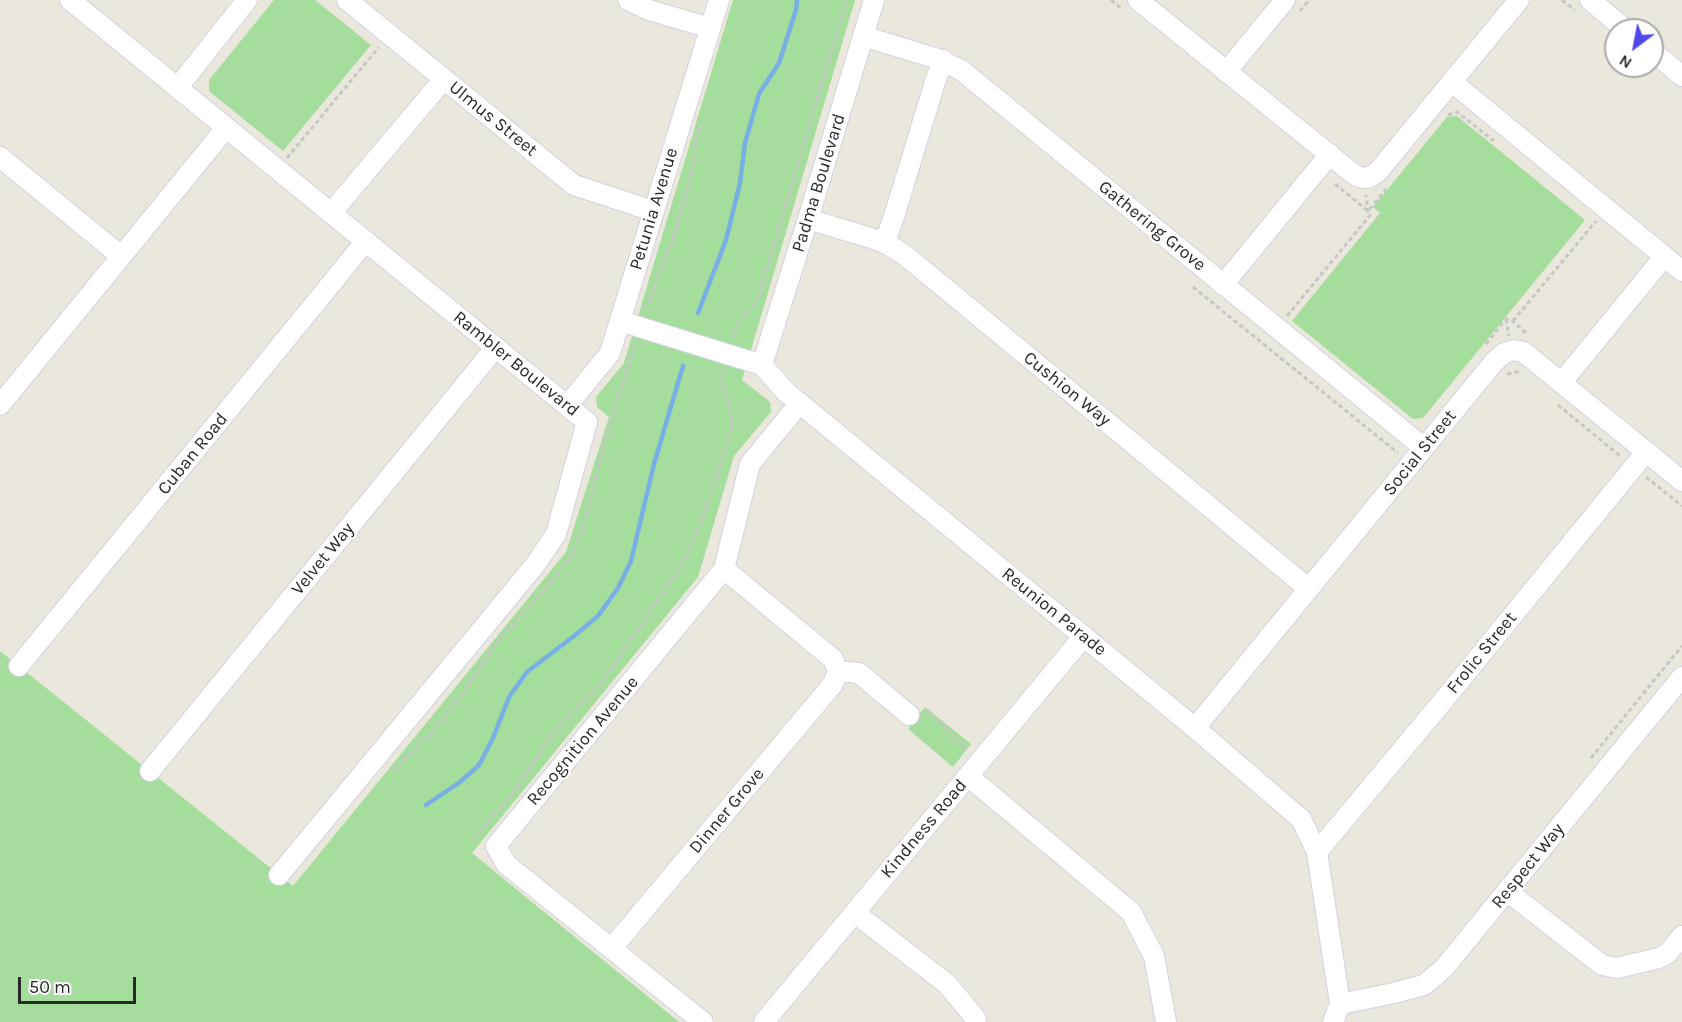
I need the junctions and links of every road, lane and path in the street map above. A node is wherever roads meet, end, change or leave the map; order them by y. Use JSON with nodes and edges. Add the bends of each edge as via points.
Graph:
{"nodes":[{"id":1,"x":70,"y":0,"type":"edge"},
{"id":2,"x":247,"y":0,"type":"edge"},
{"id":3,"x":347,"y":0,"type":"edge"},
{"id":4,"x":628,"y":0,"type":"edge"},
{"id":5,"x":719,"y":0,"type":"edge"},
{"id":6,"x":846,"y":0,"type":"edge"},
{"id":7,"x":874,"y":0,"type":"edge"},
{"id":8,"x":1138,"y":0,"type":"edge"},
{"id":9,"x":1285,"y":0,"type":"edge"},
{"id":10,"x":1309,"y":0,"type":"edge"},
{"id":11,"x":1519,"y":0,"type":"edge"},
{"id":12,"x":1590,"y":0,"type":"edge"},
{"id":13,"x":1294,"y":18,"type":"dead end"},
{"id":14,"x":1612,"y":18,"type":"edge"},
{"id":15,"x":711,"y":28,"type":"junction"},
{"id":16,"x":389,"y":34,"type":"junction"},
{"id":17,"x":863,"y":36,"type":"junction"},
{"id":18,"x":943,"y":60,"type":"junction"},
{"id":19,"x":1664,"y":61,"type":"edge"},
{"id":20,"x":1226,"y":72,"type":"junction"},
{"id":21,"x":1682,"y":76,"type":"edge"},
{"id":22,"x":444,"y":78,"type":"junction"},
{"id":23,"x":1452,"y":82,"type":"junction"},
{"id":24,"x":178,"y":87,"type":"junction"},
{"id":25,"x":703,"y":115,"type":"dead end"},
{"id":26,"x":1446,"y":116,"type":"dead end"},
{"id":27,"x":226,"y":128,"type":"junction"},
{"id":28,"x":1494,"y":141,"type":"dead end"},
{"id":29,"x":0,"y":157,"type":"edge"},
{"id":30,"x":1324,"y":162,"type":"junction"},
{"id":31,"x":278,"y":170,"type":"junction"},
{"id":32,"x":1382,"y":180,"type":"junction"},
{"id":33,"x":653,"y":211,"type":"junction"},
{"id":34,"x":1368,"y":211,"type":"junction"},
{"id":35,"x":332,"y":213,"type":"junction"},
{"id":36,"x":808,"y":219,"type":"junction"},
{"id":37,"x":1595,"y":222,"type":"dead end"},
{"id":38,"x":366,"y":242,"type":"junction"},
{"id":39,"x":884,"y":243,"type":"junction"},
{"id":40,"x":121,"y":256,"type":"junction"},
{"id":41,"x":1664,"y":256,"type":"junction"},
{"id":42,"x":1682,"y":271,"type":"edge"},
{"id":43,"x":1223,"y":285,"type":"junction"},
{"id":44,"x":1193,"y":287,"type":"dead end"},
{"id":45,"x":1286,"y":317,"type":"dead end"},
{"id":46,"x":620,"y":321,"type":"junction"},
{"id":47,"x":1513,"y":321,"type":"junction"},
{"id":48,"x":640,"y":328,"type":"junction"},
{"id":49,"x":1529,"y":336,"type":"dead end"},
{"id":50,"x":1484,"y":346,"type":"dead end"},
{"id":51,"x":496,"y":347,"type":"junction"},
{"id":52,"x":728,"y":354,"type":"junction"},
{"id":53,"x":762,"y":365,"type":"junction"},
{"id":54,"x":1507,"y":374,"type":"dead end"},
{"id":55,"x":1527,"y":379,"type":"dead end"},
{"id":56,"x":1562,"y":382,"type":"junction"},
{"id":57,"x":1554,"y":402,"type":"dead end"},
{"id":58,"x":800,"y":403,"type":"junction"},
{"id":59,"x":0,"y":405,"type":"edge"},
{"id":60,"x":567,"y":406,"type":"junction"},
{"id":61,"x":1417,"y":443,"type":"junction"},
{"id":62,"x":1646,"y":452,"type":"junction"},
{"id":63,"x":1633,"y":467,"type":"junction"},
{"id":64,"x":1682,"y":481,"type":"edge"},
{"id":65,"x":1682,"y":506,"type":"edge"},
{"id":66,"x":724,"y":569,"type":"junction"},
{"id":67,"x":1309,"y":589,"type":"junction"},
{"id":68,"x":1084,"y":636,"type":"junction"},
{"id":69,"x":1682,"y":646,"type":"edge"},
{"id":70,"x":19,"y":666,"type":"dead end"},
{"id":71,"x":838,"y":671,"type":"junction"},
{"id":72,"x":1682,"y":677,"type":"edge"},
{"id":73,"x":909,"y":715,"type":"dead end"},
{"id":74,"x":1195,"y":728,"type":"junction"},
{"id":75,"x":1588,"y":761,"type":"dead end"},
{"id":76,"x":150,"y":771,"type":"dead end"},
{"id":77,"x":968,"y":776,"type":"junction"},
{"id":78,"x":473,"y":839,"type":"dead end"},
{"id":79,"x":1317,"y":852,"type":"junction"},
{"id":80,"x":279,"y":875,"type":"dead end"},
{"id":81,"x":1507,"y":891,"type":"junction"},
{"id":82,"x":855,"y":913,"type":"junction"},
{"id":83,"x":1682,"y":936,"type":"edge"},
{"id":84,"x":612,"y":948,"type":"junction"},
{"id":85,"x":1337,"y":1013,"type":"edge"},
{"id":86,"x":703,"y":1022,"type":"edge"},
{"id":87,"x":764,"y":1022,"type":"edge"},
{"id":88,"x":976,"y":1022,"type":"edge"},
{"id":89,"x":1166,"y":1022,"type":"edge"}],
"edges":[{"from":1,"to":24,"type":"street","name":"Rambler Boulevard"},
{"from":2,"to":24,"type":"street"},
{"from":3,"to":16,"type":"street","name":"Ulmus Street"},
{"from":4,"to":15,"type":"street"},
{"from":5,"to":15,"type":"street","name":"Petunia Avenue"},
{"from":6,"to":52,"type":"path","via":[[759,296],[739,323]]},
{"from":7,"to":17,"type":"street","name":"Padma Boulevard"},
{"from":8,"to":20,"type":"street"},
{"from":9,"to":20,"type":"street"},
{"from":10,"to":13,"type":"path"},
{"from":11,"to":23,"type":"street"},
{"from":12,"to":14,"type":"street"},
{"from":15,"to":33,"type":"street","name":"Petunia Avenue"},
{"from":16,"to":22,"type":"street","name":"Ulmus Street"},
{"from":16,"to":31,"type":"path"},
{"from":17,"to":18,"type":"street","name":"Gathering Grove"},
{"from":17,"to":36,"type":"street","name":"Padma Boulevard"},
{"from":18,"to":39,"type":"street"},
{"from":18,"to":43,"type":"street","name":"Gathering Grove","via":[[970,77]]},
{"from":19,"to":21,"type":"street"},
{"from":20,"to":30,"type":"street"},
{"from":22,"to":33,"type":"street","name":"Ulmus Street","via":[[574,185]]},
{"from":22,"to":35,"type":"street"},
{"from":23,"to":32,"type":"street"},
{"from":23,"to":41,"type":"street"},
{"from":24,"to":27,"type":"street","name":"Rambler Boulevard"},
{"from":25,"to":48,"type":"path","via":[[673,240]]},
{"from":26,"to":28,"type":"path","via":[[1458,112]]},
{"from":27,"to":31,"type":"street","name":"Rambler Boulevard"},
{"from":27,"to":40,"type":"street"},
{"from":29,"to":40,"type":"street"},
{"from":30,"to":32,"type":"street","via":[[1359,177]]},
{"from":30,"to":34,"type":"path"},
{"from":30,"to":43,"type":"street"},
{"from":31,"to":35,"type":"street","name":"Rambler Boulevard"},
{"from":32,"to":34,"type":"path"},
{"from":33,"to":46,"type":"street","name":"Petunia Avenue"},
{"from":34,"to":45,"type":"path","via":[[1371,214]]},
{"from":35,"to":38,"type":"street","name":"Rambler Boulevard"},
{"from":36,"to":39,"type":"street","name":"Cushion Way"},
{"from":36,"to":53,"type":"street","name":"Padma Boulevard"},
{"from":37,"to":47,"type":"path"},
{"from":38,"to":51,"type":"street","name":"Rambler Boulevard"},
{"from":38,"to":70,"type":"street","name":"Cuban Road"},
{"from":39,"to":67,"type":"street","name":"Cushion Way","via":[[906,256]]},
{"from":40,"to":59,"type":"street"},
{"from":41,"to":42,"type":"street"},
{"from":41,"to":56,"type":"street"},
{"from":43,"to":61,"type":"street","name":"Gathering Grove"},
{"from":44,"to":61,"type":"path","via":[[1398,453]]},
{"from":46,"to":48,"type":"street"},
{"from":46,"to":60,"type":"street","name":"Petunia Avenue","via":[[610,353]]},
{"from":47,"to":49,"type":"path"},
{"from":47,"to":50,"type":"path","via":[[1506,320]]},
{"from":48,"to":52,"type":"street"},
{"from":51,"to":60,"type":"street","name":"Rambler Boulevard"},
{"from":51,"to":76,"type":"street","name":"Velvet Way"},
{"from":52,"to":53,"type":"street"},
{"from":52,"to":78,"type":"path","via":[[721,378],[732,416],[731,431],[683,563],[599,686],[565,719],[518,787]]},
{"from":53,"to":58,"type":"street","name":"Reunion Parade"},
{"from":54,"to":55,"type":"path","via":[[1518,372]]},
{"from":56,"to":61,"type":"street","name":"Social Street","via":[[1523,352],[1504,352]]},
{"from":56,"to":62,"type":"street","name":"Social Street"},
{"from":57,"to":63,"type":"path"},
{"from":58,"to":66,"type":"street","name":"Recognition Avenue","via":[[750,464]]},
{"from":58,"to":68,"type":"street","name":"Reunion Parade"},
{"from":60,"to":80,"type":"street","name":"Rambler Boulevard","via":[[587,422],[556,534],[535,565]]},
{"from":61,"to":67,"type":"street","name":"Social Street"},
{"from":62,"to":63,"type":"street","name":"Frolic Street"},
{"from":62,"to":64,"type":"street","name":"Social Street"},
{"from":63,"to":65,"type":"path"},
{"from":63,"to":79,"type":"street","name":"Frolic Street"},
{"from":66,"to":71,"type":"street","via":[[833,659]]},
{"from":66,"to":84,"type":"street","name":"Recognition Avenue","via":[[496,846],[506,864]]},
{"from":67,"to":74,"type":"street","name":"Social Street"},
{"from":68,"to":74,"type":"street","name":"Reunion Parade"},
{"from":68,"to":77,"type":"street","name":"Kindness Road"},
{"from":69,"to":75,"type":"path"},
{"from":71,"to":73,"type":"street","via":[[859,673]]},
{"from":71,"to":84,"type":"street","name":"Dinner Grove","via":[[833,684]]},
{"from":72,"to":81,"type":"street","name":"Respect Way"},
{"from":74,"to":79,"type":"street","name":"Reunion Parade","via":[[1302,819]]},
{"from":77,"to":82,"type":"street","name":"Kindness Road"},
{"from":77,"to":89,"type":"street","via":[[1131,912],[1154,956]]},
{"from":79,"to":85,"type":"street","name":"Reunion Parade"},
{"from":81,"to":83,"type":"street","via":[[1602,965],[1617,968],[1659,958]]},
{"from":81,"to":85,"type":"street","name":"Respect Way","via":[[1444,968],[1424,985]]},
{"from":82,"to":87,"type":"street","name":"Kindness Road"},
{"from":82,"to":88,"type":"street","via":[[947,984]]},
{"from":84,"to":86,"type":"street","name":"Recognition Avenue"}]}
